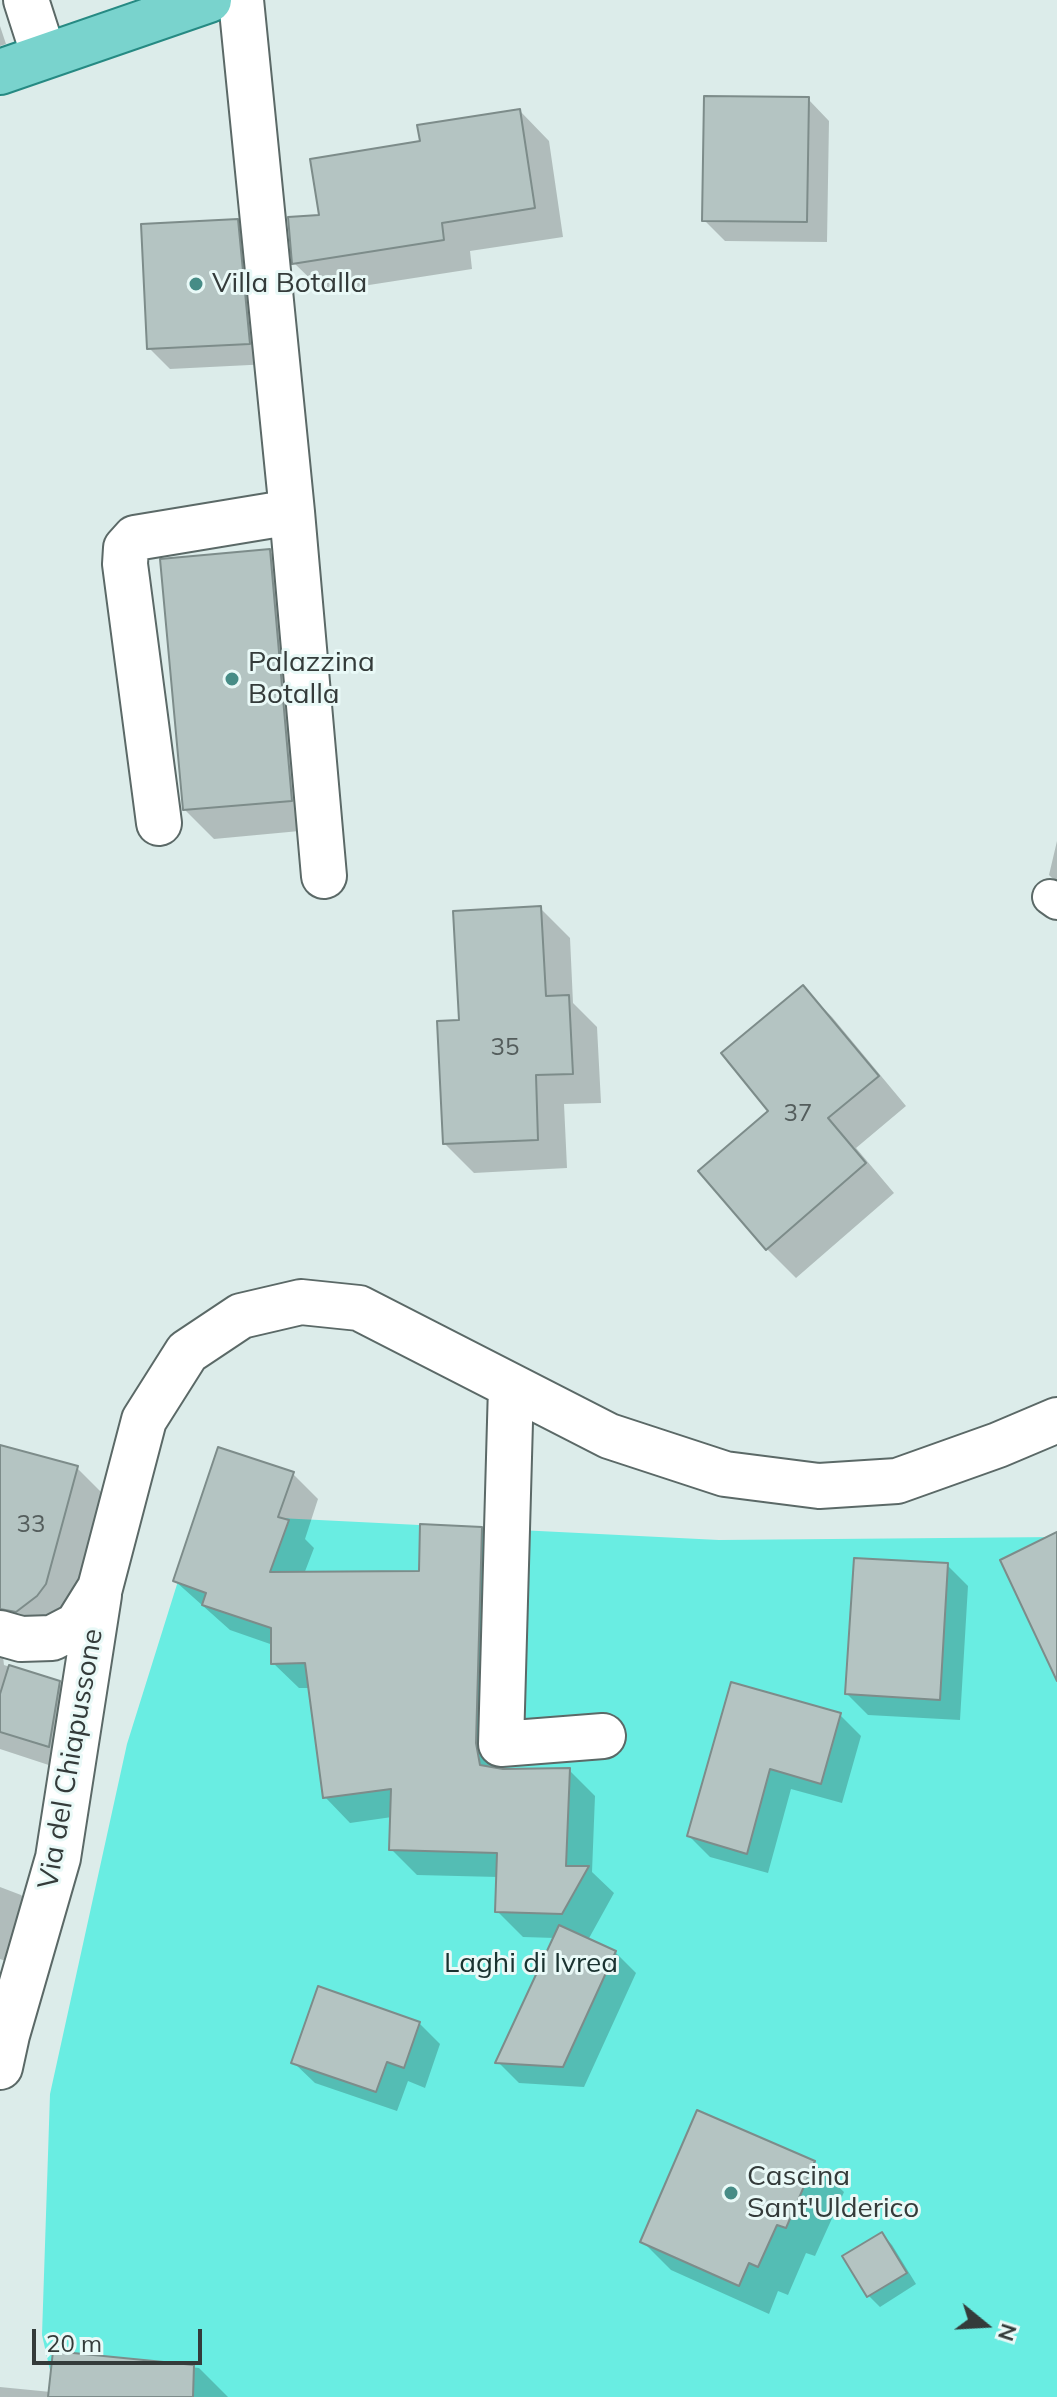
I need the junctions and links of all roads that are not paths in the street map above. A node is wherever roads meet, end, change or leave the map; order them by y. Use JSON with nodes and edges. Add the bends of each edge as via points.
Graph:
{"nodes":[{"id":1,"x":26,"y":0,"type":"edge"},
{"id":2,"x":209,"y":0,"type":"edge"},
{"id":3,"x":241,"y":0,"type":"edge"},
{"id":4,"x":44,"y":56,"type":"junction"},
{"id":5,"x":0,"y":72,"type":"edge"},
{"id":6,"x":292,"y":512,"type":"junction"},
{"id":7,"x":159,"y":823,"type":"dead end"},
{"id":8,"x":324,"y":876,"type":"dead end"},
{"id":9,"x":511,"y":1386,"type":"junction"},
{"id":10,"x":1057,"y":1420,"type":"edge"},
{"id":11,"x":100,"y":1588,"type":"junction"},
{"id":12,"x":0,"y":1633,"type":"edge"},
{"id":13,"x":603,"y":1736,"type":"dead end"},
{"id":14,"x":0,"y":2067,"type":"edge"}],
"edges":[{"from":1,"to":4,"type":"street"},
{"from":2,"to":4,"type":"main road"},
{"from":3,"to":6,"type":"street"},
{"from":4,"to":5,"type":"main road"},
{"from":6,"to":7,"type":"street","via":[[135,538],[126,548]]},
{"from":6,"to":8,"type":"street"},
{"from":9,"to":10,"type":"street","via":[[609,1436],[725,1474],[819,1486],[897,1481]]},
{"from":9,"to":11,"type":"street","via":[[359,1308],[301,1302],[241,1316],[187,1352],[144,1420]]},
{"from":9,"to":13,"type":"street","via":[[501,1744]]},
{"from":11,"to":12,"type":"street","via":[[77,1625],[52,1638]]},
{"from":11,"to":14,"type":"street","name":"Via del Chiapussone","via":[[58,1858]]}]}
